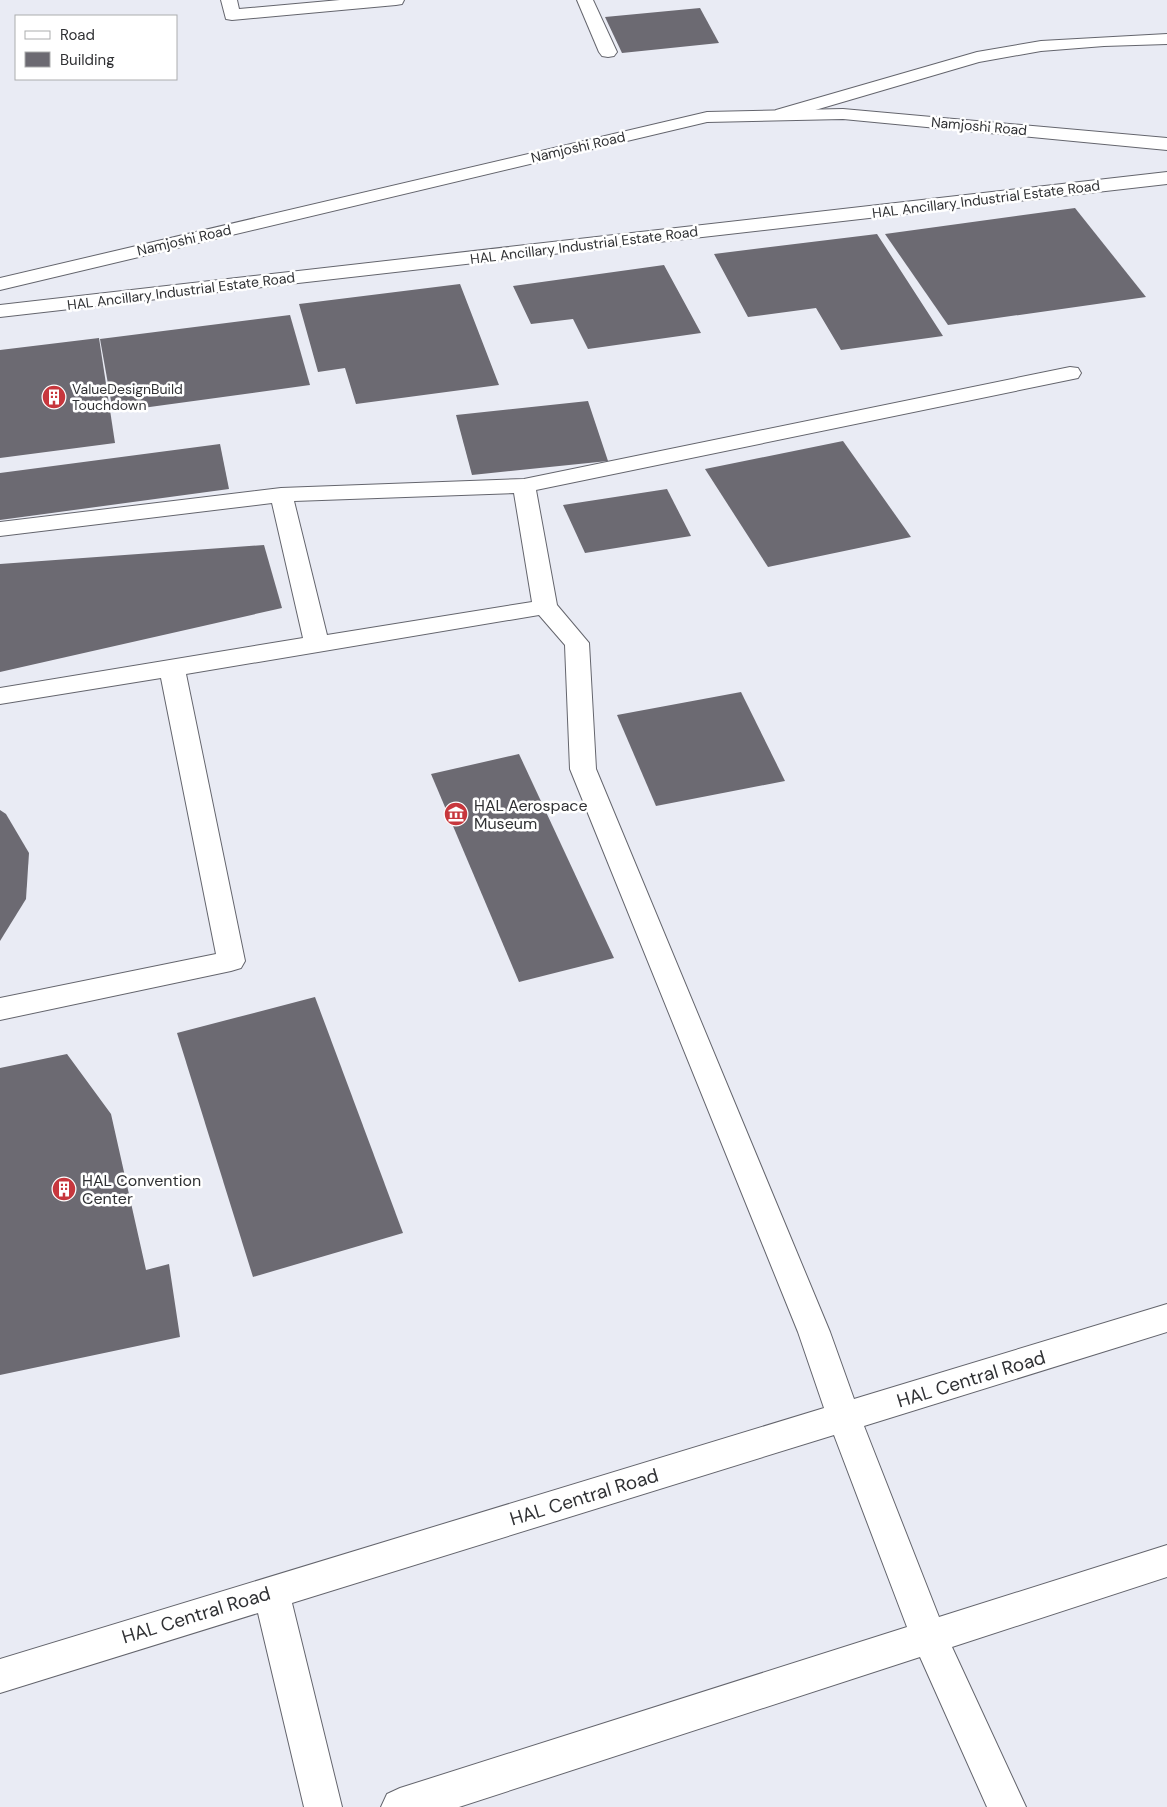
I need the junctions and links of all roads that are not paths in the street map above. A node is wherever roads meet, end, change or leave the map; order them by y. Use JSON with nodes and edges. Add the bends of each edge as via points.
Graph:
{"nodes":[{"id":1,"x":229,"y":0,"type":"edge"},
{"id":2,"x":396,"y":0,"type":"edge"},
{"id":3,"x":585,"y":0,"type":"edge"},
{"id":4,"x":1167,"y":38,"type":"edge"},
{"id":5,"x":608,"y":52,"type":"dead end"},
{"id":6,"x":782,"y":114,"type":"junction"},
{"id":7,"x":1167,"y":144,"type":"edge"},
{"id":8,"x":1167,"y":178,"type":"edge"},
{"id":9,"x":0,"y":284,"type":"edge"},
{"id":10,"x":0,"y":311,"type":"edge"},
{"id":11,"x":1070,"y":373,"type":"dead end"},
{"id":12,"x":524,"y":486,"type":"junction"},
{"id":13,"x":281,"y":495,"type":"junction"},
{"id":14,"x":0,"y":529,"type":"edge"},
{"id":15,"x":545,"y":607,"type":"junction"},
{"id":16,"x":317,"y":644,"type":"junction"},
{"id":17,"x":172,"y":668,"type":"junction"},
{"id":18,"x":0,"y":696,"type":"edge"},
{"id":19,"x":0,"y":1009,"type":"edge"},
{"id":20,"x":1167,"y":1318,"type":"edge"},
{"id":21,"x":844,"y":1418,"type":"junction"},
{"id":22,"x":1167,"y":1561,"type":"edge"},
{"id":23,"x":271,"y":1592,"type":"junction"},
{"id":24,"x":929,"y":1637,"type":"junction"},
{"id":25,"x":0,"y":1676,"type":"edge"},
{"id":26,"x":323,"y":1807,"type":"edge"},
{"id":27,"x":400,"y":1807,"type":"edge"},
{"id":28,"x":1007,"y":1807,"type":"edge"}],
"edges":[{"from":1,"to":2,"type":"street","via":[[232,14]]},
{"from":3,"to":5,"type":"street"},
{"from":4,"to":6,"type":"street","via":[[1041,46],[978,57]]},
{"from":6,"to":7,"type":"street","name":"Namjoshi Road","via":[[843,114]]},
{"from":6,"to":9,"type":"street","name":"Namjoshi Road","via":[[707,117]]},
{"from":8,"to":10,"type":"street","name":"HAL Ancillary Industrial Estate Road"},
{"from":11,"to":12,"type":"street"},
{"from":12,"to":13,"type":"street"},
{"from":12,"to":15,"type":"street"},
{"from":13,"to":14,"type":"street"},
{"from":13,"to":16,"type":"street"},
{"from":15,"to":16,"type":"street"},
{"from":15,"to":21,"type":"street","via":[[577,644],[583,769],[814,1332]]},
{"from":16,"to":17,"type":"street"},
{"from":17,"to":18,"type":"street"},
{"from":17,"to":19,"type":"street","via":[[231,961]]},
{"from":20,"to":21,"type":"street","name":"HAL Central Road"},
{"from":21,"to":23,"type":"street","name":"HAL Central Road"},
{"from":21,"to":24,"type":"street"},
{"from":22,"to":24,"type":"street"},
{"from":23,"to":25,"type":"street","name":"HAL Central Road"},
{"from":23,"to":26,"type":"street"},
{"from":24,"to":27,"type":"street"},
{"from":24,"to":28,"type":"street"}]}
